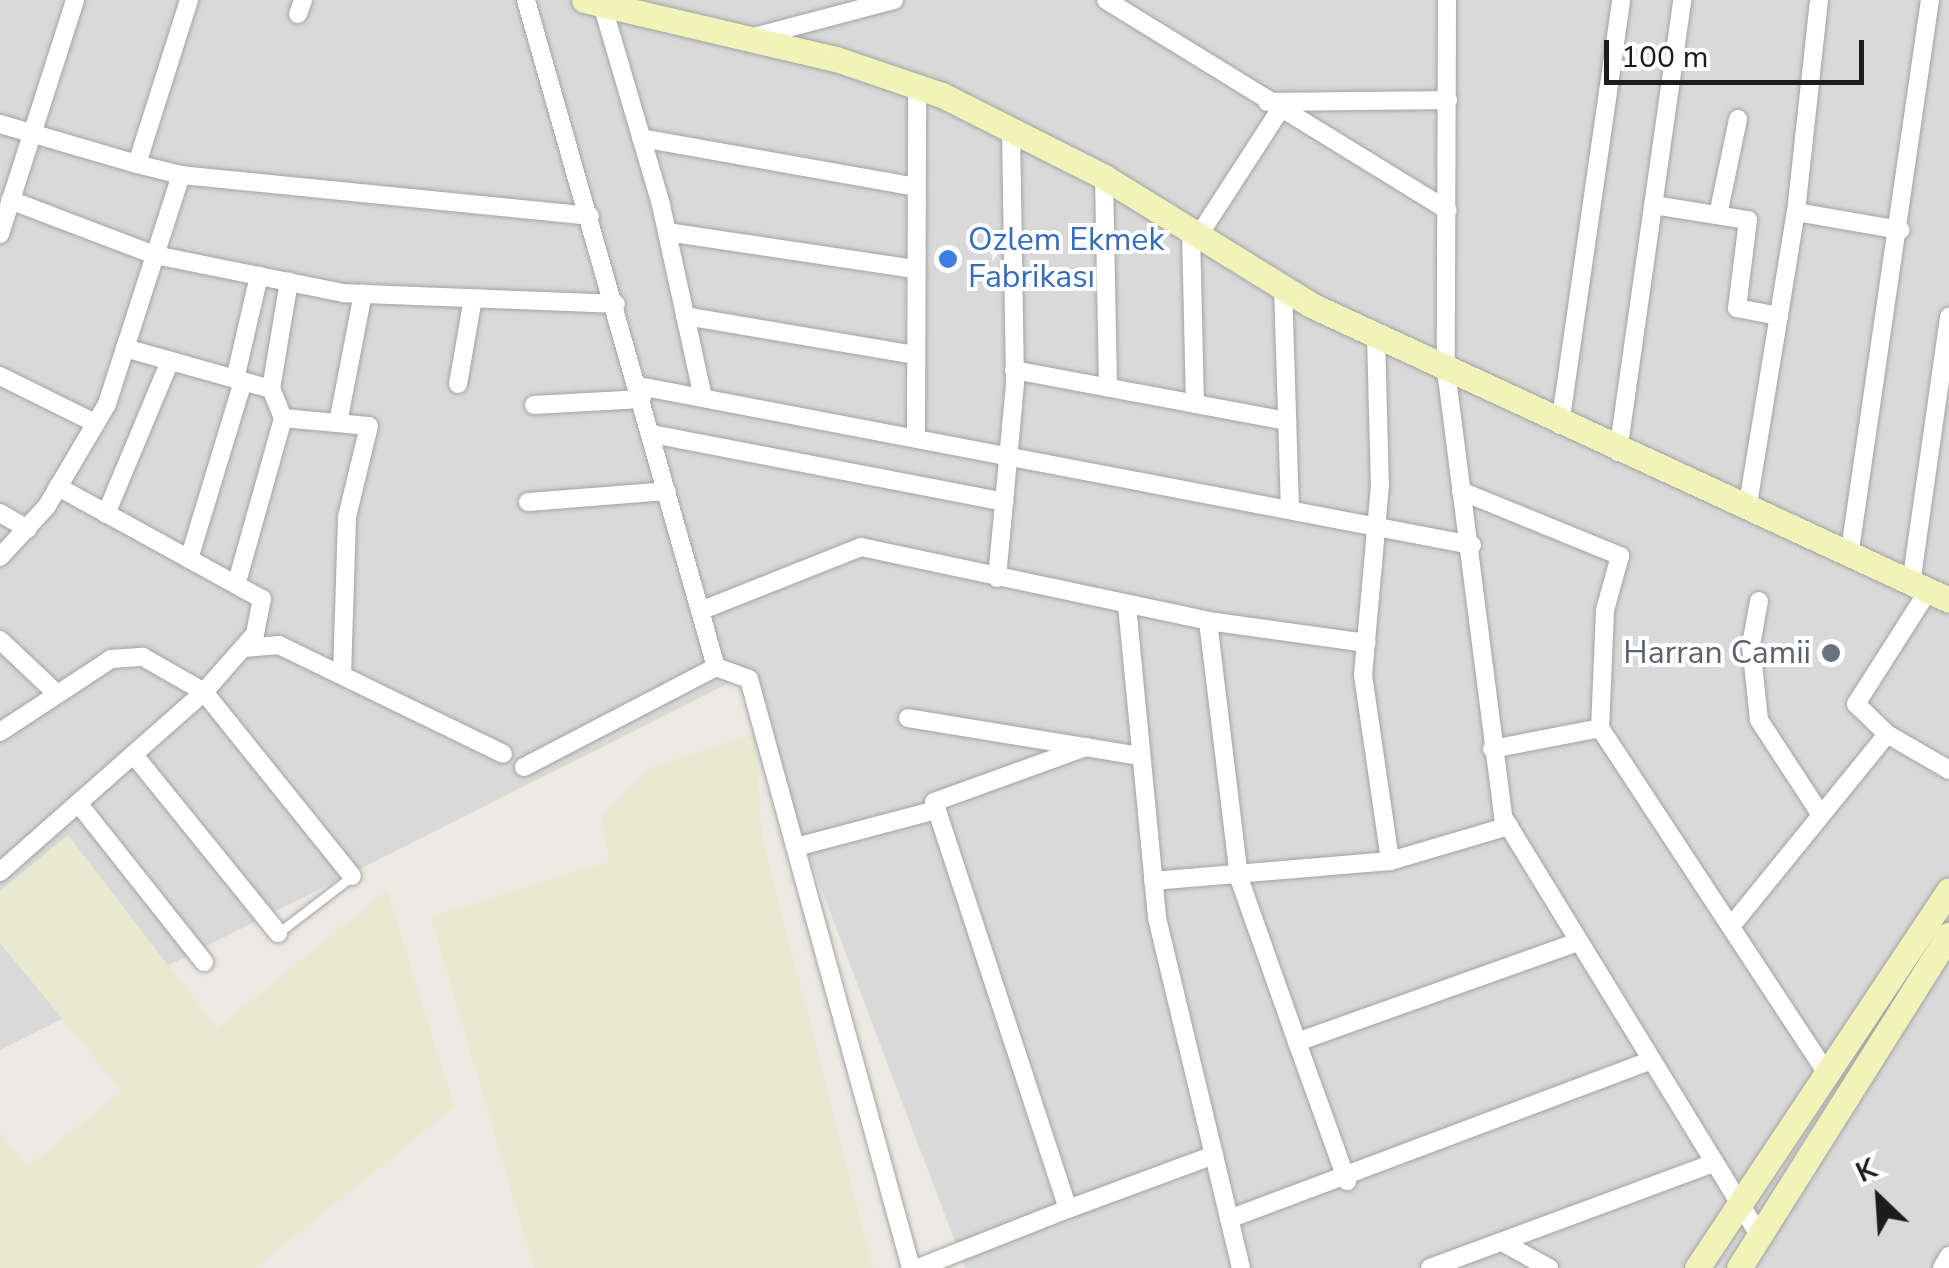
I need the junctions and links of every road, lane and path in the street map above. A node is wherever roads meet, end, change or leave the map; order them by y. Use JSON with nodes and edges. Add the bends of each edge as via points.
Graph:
{"nodes":[{"id":1,"x":75,"y":0,"type":"edge"},
{"id":2,"x":189,"y":0,"type":"edge"},
{"id":3,"x":526,"y":0,"type":"edge"},
{"id":4,"x":894,"y":0,"type":"edge"},
{"id":5,"x":1106,"y":0,"type":"edge"},
{"id":6,"x":1447,"y":0,"type":"edge"},
{"id":7,"x":1620,"y":0,"type":"edge"},
{"id":8,"x":1682,"y":0,"type":"edge"},
{"id":9,"x":1819,"y":0,"type":"edge"},
{"id":10,"x":1930,"y":0,"type":"edge"},
{"id":11,"x":593,"y":2,"type":"edge"},
{"id":12,"x":838,"y":6,"type":"edge"},
{"id":13,"x":749,"y":39,"type":"junction"},
{"id":14,"x":917,"y":86,"type":"junction"},
{"id":15,"x":1448,"y":100,"type":"junction"},
{"id":16,"x":1273,"y":106,"type":"junction"},
{"id":17,"x":1738,"y":119,"type":"dead end"},
{"id":18,"x":0,"y":124,"type":"edge"},
{"id":19,"x":1011,"y":130,"type":"junction"},
{"id":20,"x":30,"y":135,"type":"junction"},
{"id":21,"x":641,"y":138,"type":"junction"},
{"id":22,"x":137,"y":164,"type":"junction"},
{"id":23,"x":181,"y":175,"type":"junction"},
{"id":24,"x":1104,"y":177,"type":"junction"},
{"id":25,"x":916,"y":187,"type":"junction"},
{"id":26,"x":10,"y":200,"type":"junction"},
{"id":27,"x":1654,"y":205,"type":"junction"},
{"id":28,"x":1448,"y":210,"type":"junction"},
{"id":29,"x":1796,"y":212,"type":"junction"},
{"id":30,"x":1718,"y":215,"type":"junction"},
{"id":31,"x":590,"y":216,"type":"junction"},
{"id":32,"x":1900,"y":230,"type":"junction"},
{"id":33,"x":667,"y":232,"type":"junction"},
{"id":34,"x":1195,"y":233,"type":"junction"},
{"id":35,"x":0,"y":234,"type":"edge"},
{"id":36,"x":155,"y":255,"type":"junction"},
{"id":37,"x":916,"y":269,"type":"junction"},
{"id":38,"x":258,"y":276,"type":"junction"},
{"id":39,"x":289,"y":282,"type":"junction"},
{"id":40,"x":1283,"y":287,"type":"junction"},
{"id":41,"x":363,"y":294,"type":"junction"},
{"id":42,"x":472,"y":298,"type":"junction"},
{"id":43,"x":616,"y":304,"type":"junction"},
{"id":44,"x":685,"y":316,"type":"junction"},
{"id":45,"x":1779,"y":316,"type":"junction"},
{"id":46,"x":1949,"y":316,"type":"edge"},
{"id":47,"x":1376,"y":336,"type":"junction"},
{"id":48,"x":124,"y":348,"type":"junction"},
{"id":49,"x":916,"y":355,"type":"junction"},
{"id":50,"x":170,"y":361,"type":"junction"},
{"id":51,"x":1014,"y":370,"type":"junction"},
{"id":52,"x":1446,"y":370,"type":"junction"},
{"id":53,"x":0,"y":376,"type":"edge"},
{"id":54,"x":239,"y":380,"type":"junction"},
{"id":55,"x":458,"y":384,"type":"dead end"},
{"id":56,"x":1108,"y":387,"type":"junction"},
{"id":57,"x":271,"y":389,"type":"junction"},
{"id":58,"x":640,"y":392,"type":"junction"},
{"id":59,"x":703,"y":397,"type":"junction"},
{"id":60,"x":1195,"y":404,"type":"junction"},
{"id":61,"x":534,"y":405,"type":"dead end"},
{"id":62,"x":283,"y":418,"type":"junction"},
{"id":63,"x":1287,"y":421,"type":"junction"},
{"id":64,"x":338,"y":423,"type":"junction"},
{"id":65,"x":95,"y":424,"type":"junction"},
{"id":66,"x":1560,"y":426,"type":"junction"},
{"id":67,"x":652,"y":434,"type":"junction"},
{"id":68,"x":916,"y":437,"type":"junction"},
{"id":69,"x":1618,"y":452,"type":"junction"},
{"id":70,"x":1010,"y":456,"type":"junction"},
{"id":71,"x":58,"y":487,"type":"junction"},
{"id":72,"x":668,"y":491,"type":"junction"},
{"id":73,"x":1461,"y":491,"type":"junction"},
{"id":74,"x":528,"y":502,"type":"dead end"},
{"id":75,"x":1005,"y":502,"type":"junction"},
{"id":76,"x":1290,"y":510,"type":"junction"},
{"id":77,"x":1747,"y":510,"type":"junction"},
{"id":78,"x":0,"y":513,"type":"edge"},
{"id":79,"x":106,"y":514,"type":"junction"},
{"id":80,"x":1374,"y":526,"type":"junction"},
{"id":81,"x":28,"y":529,"type":"junction"},
{"id":82,"x":1472,"y":545,"type":"junction"},
{"id":83,"x":0,"y":557,"type":"edge"},
{"id":84,"x":1849,"y":557,"type":"junction"},
{"id":85,"x":189,"y":559,"type":"junction"},
{"id":86,"x":997,"y":578,"type":"junction"},
{"id":87,"x":237,"y":582,"type":"junction"},
{"id":88,"x":1930,"y":592,"type":"edge"},
{"id":89,"x":1759,"y":602,"type":"dead end"},
{"id":90,"x":1127,"y":605,"type":"junction"},
{"id":91,"x":700,"y":612,"type":"junction"},
{"id":92,"x":1208,"y":621,"type":"junction"},
{"id":93,"x":0,"y":640,"type":"edge"},
{"id":94,"x":1366,"y":643,"type":"junction"},
{"id":95,"x":244,"y":648,"type":"junction"},
{"id":96,"x":716,"y":667,"type":"junction"},
{"id":97,"x":342,"y":672,"type":"junction"},
{"id":98,"x":204,"y":692,"type":"junction"},
{"id":99,"x":56,"y":693,"type":"junction"},
{"id":100,"x":908,"y":718,"type":"dead end"},
{"id":101,"x":1600,"y":728,"type":"junction"},
{"id":102,"x":0,"y":732,"type":"edge"},
{"id":103,"x":1887,"y":734,"type":"junction"},
{"id":104,"x":1086,"y":748,"type":"junction"},
{"id":105,"x":1492,"y":749,"type":"junction"},
{"id":106,"x":502,"y":754,"type":"dead end"},
{"id":107,"x":134,"y":755,"type":"junction"},
{"id":108,"x":1141,"y":756,"type":"junction"},
{"id":109,"x":524,"y":767,"type":"dead end"},
{"id":110,"x":1949,"y":770,"type":"edge"},
{"id":111,"x":78,"y":803,"type":"junction"},
{"id":112,"x":936,"y":810,"type":"junction"},
{"id":113,"x":1821,"y":815,"type":"junction"},
{"id":114,"x":1509,"y":826,"type":"junction"},
{"id":115,"x":796,"y":847,"type":"junction"},
{"id":116,"x":1390,"y":860,"type":"junction"},
{"id":117,"x":0,"y":872,"type":"edge"},
{"id":118,"x":352,"y":876,"type":"joint"},
{"id":119,"x":1240,"y":878,"type":"junction"},
{"id":120,"x":1153,"y":881,"type":"junction"},
{"id":121,"x":1949,"y":890,"type":"edge"},
{"id":122,"x":1732,"y":925,"type":"junction"},
{"id":123,"x":278,"y":934,"type":"joint"},
{"id":124,"x":1949,"y":934,"type":"edge"},
{"id":125,"x":1578,"y":942,"type":"junction"},
{"id":126,"x":204,"y":962,"type":"dead end"},
{"id":127,"x":1297,"y":1042,"type":"junction"},
{"id":128,"x":1649,"y":1061,"type":"junction"},
{"id":129,"x":1824,"y":1071,"type":"junction"},
{"id":130,"x":1214,"y":1155,"type":"junction"},
{"id":131,"x":1711,"y":1164,"type":"junction"},
{"id":132,"x":1347,"y":1180,"type":"junction"},
{"id":133,"x":1736,"y":1206,"type":"junction"},
{"id":134,"x":1068,"y":1209,"type":"junction"},
{"id":135,"x":1229,"y":1219,"type":"junction"},
{"id":136,"x":1759,"y":1236,"type":"junction"},
{"id":137,"x":1502,"y":1242,"type":"junction"},
{"id":138,"x":1949,"y":1256,"type":"edge"},
{"id":139,"x":914,"y":1268,"type":"edge"},
{"id":140,"x":1241,"y":1268,"type":"edge"},
{"id":141,"x":1430,"y":1268,"type":"edge"},
{"id":142,"x":1549,"y":1268,"type":"edge"},
{"id":143,"x":1697,"y":1268,"type":"edge"},
{"id":144,"x":1739,"y":1268,"type":"edge"},
{"id":145,"x":1942,"y":1268,"type":"edge"}],
"edges":[{"from":1,"to":20,"type":"street"},
{"from":2,"to":22,"type":"street"},
{"from":3,"to":31,"type":"street"},
{"from":4,"to":12,"type":"street"},
{"from":5,"to":16,"type":"street"},
{"from":6,"to":15,"type":"street"},
{"from":7,"to":66,"type":"street"},
{"from":8,"to":27,"type":"street"},
{"from":9,"to":29,"type":"street"},
{"from":10,"to":32,"type":"street"},
{"from":11,"to":13,"type":"main road"},
{"from":11,"to":21,"type":"street"},
{"from":12,"to":13,"type":"street"},
{"from":13,"to":14,"type":"main road"},
{"from":14,"to":19,"type":"main road"},
{"from":14,"to":25,"type":"street"},
{"from":15,"to":16,"type":"street"},
{"from":15,"to":28,"type":"street"},
{"from":16,"to":28,"type":"street"},
{"from":16,"to":34,"type":"street"},
{"from":17,"to":30,"type":"street"},
{"from":18,"to":20,"type":"street"},
{"from":19,"to":24,"type":"main road"},
{"from":19,"to":51,"type":"street"},
{"from":20,"to":22,"type":"street"},
{"from":20,"to":26,"type":"street"},
{"from":21,"to":25,"type":"street"},
{"from":21,"to":33,"type":"street"},
{"from":22,"to":23,"type":"street"},
{"from":23,"to":31,"type":"street"},
{"from":23,"to":36,"type":"street"},
{"from":24,"to":34,"type":"main road"},
{"from":24,"to":56,"type":"street"},
{"from":25,"to":37,"type":"street"},
{"from":26,"to":35,"type":"street"},
{"from":26,"to":36,"type":"street"},
{"from":27,"to":30,"type":"street"},
{"from":27,"to":69,"type":"street"},
{"from":28,"to":52,"type":"street"},
{"from":29,"to":32,"type":"street"},
{"from":29,"to":45,"type":"street"},
{"from":30,"to":45,"type":"street","via":[[1750,224],[1737,308]]},
{"from":31,"to":43,"type":"street"},
{"from":32,"to":84,"type":"street"},
{"from":33,"to":37,"type":"street"},
{"from":33,"to":44,"type":"street"},
{"from":34,"to":40,"type":"main road"},
{"from":34,"to":60,"type":"street"},
{"from":36,"to":38,"type":"street"},
{"from":36,"to":48,"type":"street"},
{"from":37,"to":49,"type":"street"},
{"from":38,"to":39,"type":"street"},
{"from":38,"to":54,"type":"street"},
{"from":39,"to":41,"type":"street"},
{"from":39,"to":57,"type":"street"},
{"from":40,"to":47,"type":"main road"},
{"from":40,"to":63,"type":"street"},
{"from":41,"to":42,"type":"street"},
{"from":41,"to":64,"type":"street"},
{"from":42,"to":43,"type":"street"},
{"from":42,"to":55,"type":"street"},
{"from":43,"to":58,"type":"street"},
{"from":44,"to":49,"type":"street"},
{"from":44,"to":59,"type":"street"},
{"from":45,"to":77,"type":"street"},
{"from":46,"to":88,"type":"street"},
{"from":47,"to":52,"type":"main road"},
{"from":47,"to":80,"type":"street"},
{"from":48,"to":50,"type":"street"},
{"from":48,"to":65,"type":"street"},
{"from":49,"to":68,"type":"street"},
{"from":50,"to":54,"type":"street"},
{"from":50,"to":79,"type":"street"},
{"from":51,"to":56,"type":"street"},
{"from":51,"to":70,"type":"street"},
{"from":52,"to":66,"type":"main road"},
{"from":52,"to":73,"type":"street"},
{"from":53,"to":65,"type":"street"},
{"from":54,"to":57,"type":"street"},
{"from":54,"to":85,"type":"street"},
{"from":56,"to":60,"type":"street"},
{"from":57,"to":62,"type":"street"},
{"from":58,"to":59,"type":"street"},
{"from":58,"to":61,"type":"street"},
{"from":58,"to":67,"type":"street"},
{"from":59,"to":68,"type":"street"},
{"from":60,"to":63,"type":"street"},
{"from":62,"to":64,"type":"street"},
{"from":62,"to":87,"type":"street"},
{"from":63,"to":76,"type":"street"},
{"from":64,"to":97,"type":"street","via":[[369,426],[347,516]]},
{"from":65,"to":71,"type":"street"},
{"from":66,"to":69,"type":"main road"},
{"from":67,"to":72,"type":"street"},
{"from":67,"to":75,"type":"street"},
{"from":68,"to":70,"type":"street"},
{"from":69,"to":77,"type":"main road"},
{"from":70,"to":75,"type":"street"},
{"from":70,"to":76,"type":"street"},
{"from":71,"to":79,"type":"street"},
{"from":71,"to":81,"type":"street"},
{"from":72,"to":74,"type":"street"},
{"from":72,"to":91,"type":"street"},
{"from":73,"to":82,"type":"street"},
{"from":73,"to":101,"type":"street","via":[[1620,556],[1605,610]]},
{"from":75,"to":86,"type":"street"},
{"from":76,"to":80,"type":"street"},
{"from":77,"to":84,"type":"main road"},
{"from":78,"to":81,"type":"street"},
{"from":79,"to":85,"type":"street"},
{"from":80,"to":82,"type":"street"},
{"from":80,"to":94,"type":"street"},
{"from":81,"to":83,"type":"street"},
{"from":82,"to":105,"type":"street"},
{"from":84,"to":88,"type":"main road"},
{"from":85,"to":87,"type":"street"},
{"from":86,"to":90,"type":"street"},
{"from":86,"to":91,"type":"street","via":[[861,548]]},
{"from":87,"to":95,"type":"street","via":[[262,599]]},
{"from":88,"to":103,"type":"street","via":[[1856,704]]},
{"from":89,"to":113,"type":"street","via":[[1750,645],[1759,720]]},
{"from":90,"to":92,"type":"street"},
{"from":90,"to":108,"type":"street"},
{"from":91,"to":96,"type":"street"},
{"from":92,"to":94,"type":"street"},
{"from":92,"to":119,"type":"street"},
{"from":93,"to":99,"type":"street"},
{"from":94,"to":116,"type":"street"},
{"from":95,"to":97,"type":"street","via":[[279,646]]},
{"from":95,"to":98,"type":"street"},
{"from":96,"to":109,"type":"street"},
{"from":96,"to":115,"type":"street","via":[[749,678]]},
{"from":97,"to":106,"type":"street"},
{"from":98,"to":99,"type":"street","via":[[143,657],[111,659]]},
{"from":98,"to":107,"type":"street"},
{"from":98,"to":118,"type":"street"},
{"from":99,"to":102,"type":"street"},
{"from":100,"to":104,"type":"street"},
{"from":101,"to":105,"type":"street"},
{"from":101,"to":122,"type":"street"},
{"from":103,"to":110,"type":"street"},
{"from":103,"to":113,"type":"street"},
{"from":104,"to":108,"type":"street"},
{"from":104,"to":112,"type":"street","via":[[934,802]]},
{"from":105,"to":114,"type":"street"},
{"from":107,"to":111,"type":"street"},
{"from":107,"to":123,"type":"street"},
{"from":108,"to":120,"type":"street"},
{"from":111,"to":117,"type":"street"},
{"from":111,"to":126,"type":"street"},
{"from":112,"to":115,"type":"street"},
{"from":112,"to":134,"type":"street"},
{"from":113,"to":122,"type":"street"},
{"from":114,"to":116,"type":"street"},
{"from":114,"to":125,"type":"street"},
{"from":115,"to":139,"type":"street"},
{"from":116,"to":119,"type":"street"},
{"from":118,"to":123,"type":"lane"},
{"from":119,"to":120,"type":"street"},
{"from":119,"to":127,"type":"street"},
{"from":120,"to":130,"type":"street"},
{"from":121,"to":129,"type":"main road"},
{"from":122,"to":129,"type":"street"},
{"from":124,"to":136,"type":"main road"},
{"from":125,"to":127,"type":"street"},
{"from":125,"to":128,"type":"street"},
{"from":127,"to":132,"type":"street"},
{"from":128,"to":131,"type":"street"},
{"from":128,"to":132,"type":"street"},
{"from":129,"to":133,"type":"main road"},
{"from":130,"to":134,"type":"street"},
{"from":130,"to":135,"type":"street"},
{"from":131,"to":133,"type":"street"},
{"from":131,"to":137,"type":"street"},
{"from":132,"to":135,"type":"street"},
{"from":133,"to":136,"type":"street"},
{"from":133,"to":143,"type":"main road"},
{"from":134,"to":139,"type":"street"},
{"from":135,"to":140,"type":"street"},
{"from":136,"to":144,"type":"main road"},
{"from":137,"to":141,"type":"street"},
{"from":137,"to":142,"type":"street"},
{"from":138,"to":145,"type":"street"}]}
